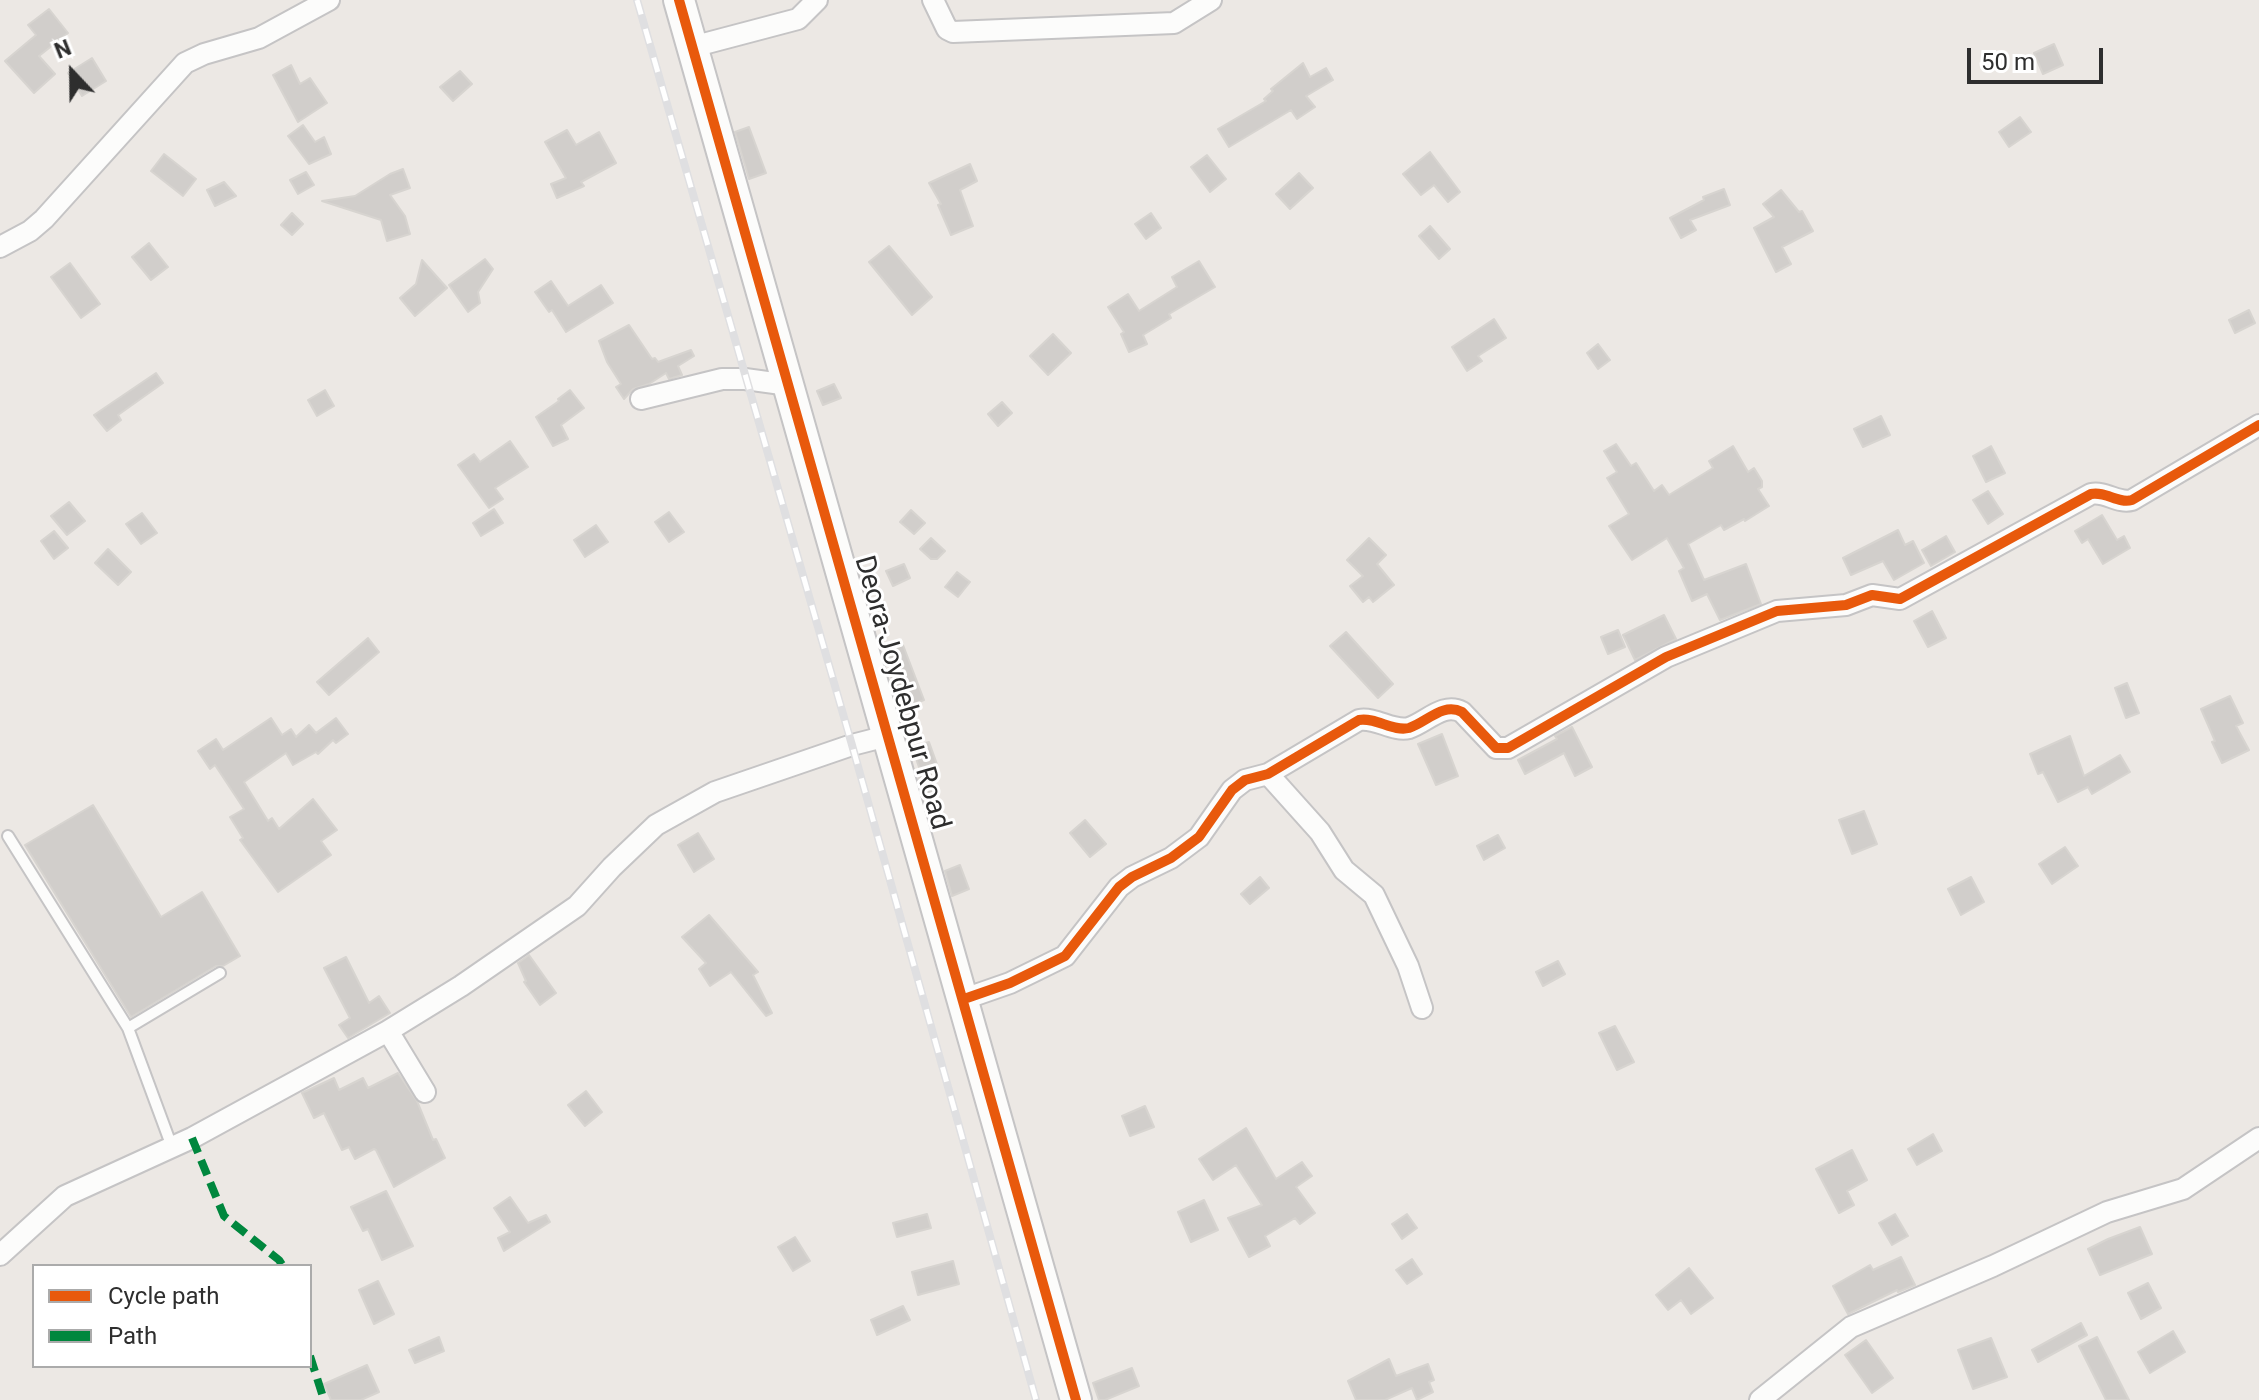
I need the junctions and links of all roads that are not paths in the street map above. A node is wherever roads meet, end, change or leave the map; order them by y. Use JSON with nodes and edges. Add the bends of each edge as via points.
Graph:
{"nodes":[{"id":1,"x":329,"y":0,"type":"edge"},
{"id":2,"x":679,"y":0,"type":"edge"},
{"id":3,"x":817,"y":0,"type":"edge"},
{"id":4,"x":933,"y":0,"type":"edge"},
{"id":5,"x":1211,"y":0,"type":"edge"},
{"id":6,"x":692,"y":47,"type":"junction"},
{"id":7,"x":0,"y":247,"type":"edge"},
{"id":8,"x":789,"y":385,"type":"junction"},
{"id":9,"x":641,"y":399,"type":"dead end"},
{"id":10,"x":2259,"y":425,"type":"edge"},
{"id":11,"x":887,"y":736,"type":"junction"},
{"id":12,"x":1268,"y":774,"type":"junction"},
{"id":13,"x":8,"y":836,"type":"dead end"},
{"id":14,"x":220,"y":973,"type":"dead end"},
{"id":15,"x":964,"y":999,"type":"junction"},
{"id":16,"x":1422,"y":1008,"type":"dead end"},
{"id":17,"x":128,"y":1028,"type":"junction"},
{"id":18,"x":388,"y":1031,"type":"junction"},
{"id":19,"x":425,"y":1092,"type":"dead end"},
{"id":20,"x":2259,"y":1138,"type":"edge"},
{"id":21,"x":172,"y":1147,"type":"junction"},
{"id":22,"x":0,"y":1255,"type":"edge"},
{"id":23,"x":1076,"y":1400,"type":"edge"},
{"id":24,"x":1760,"y":1400,"type":"edge"}],
"edges":[{"from":1,"to":7,"type":"street","via":[[259,38],[185,63],[44,219]]},
{"from":2,"to":6,"type":"street","name":"Deora-Joydebpur Road"},
{"from":3,"to":6,"type":"street","via":[[798,19]]},
{"from":4,"to":5,"type":"street","via":[[953,32],[1174,23]]},
{"from":6,"to":8,"type":"street","name":"Deora-Joydebpur Road"},
{"from":8,"to":9,"type":"street","via":[[722,379]]},
{"from":8,"to":11,"type":"street","name":"Deora-Joydebpur Road"},
{"from":10,"to":12,"type":"street","via":[[2132,500],[2091,494],[1900,599],[1872,595],[1846,605],[1777,611],[1666,657],[1508,748],[1496,748],[1462,712],[1448,708],[1403,729],[1359,720]]},
{"from":11,"to":15,"type":"street","name":"Deora-Joydebpur Road"},
{"from":11,"to":18,"type":"street","via":[[715,792],[656,825],[577,906]]},
{"from":12,"to":15,"type":"street","via":[[1232,790],[1185,849],[1124,882],[1065,956]]},
{"from":12,"to":16,"type":"street","via":[[1320,832],[1344,870],[1374,895]]},
{"from":13,"to":17,"type":"lane"},
{"from":14,"to":17,"type":"lane"},
{"from":15,"to":23,"type":"street","name":"Deora-Joydebpur Road"},
{"from":17,"to":21,"type":"lane"},
{"from":18,"to":19,"type":"street"},
{"from":18,"to":21,"type":"street"},
{"from":20,"to":24,"type":"street","via":[[2183,1189],[2107,1212],[1851,1327]]},
{"from":21,"to":22,"type":"street","via":[[59,1200]]}]}
